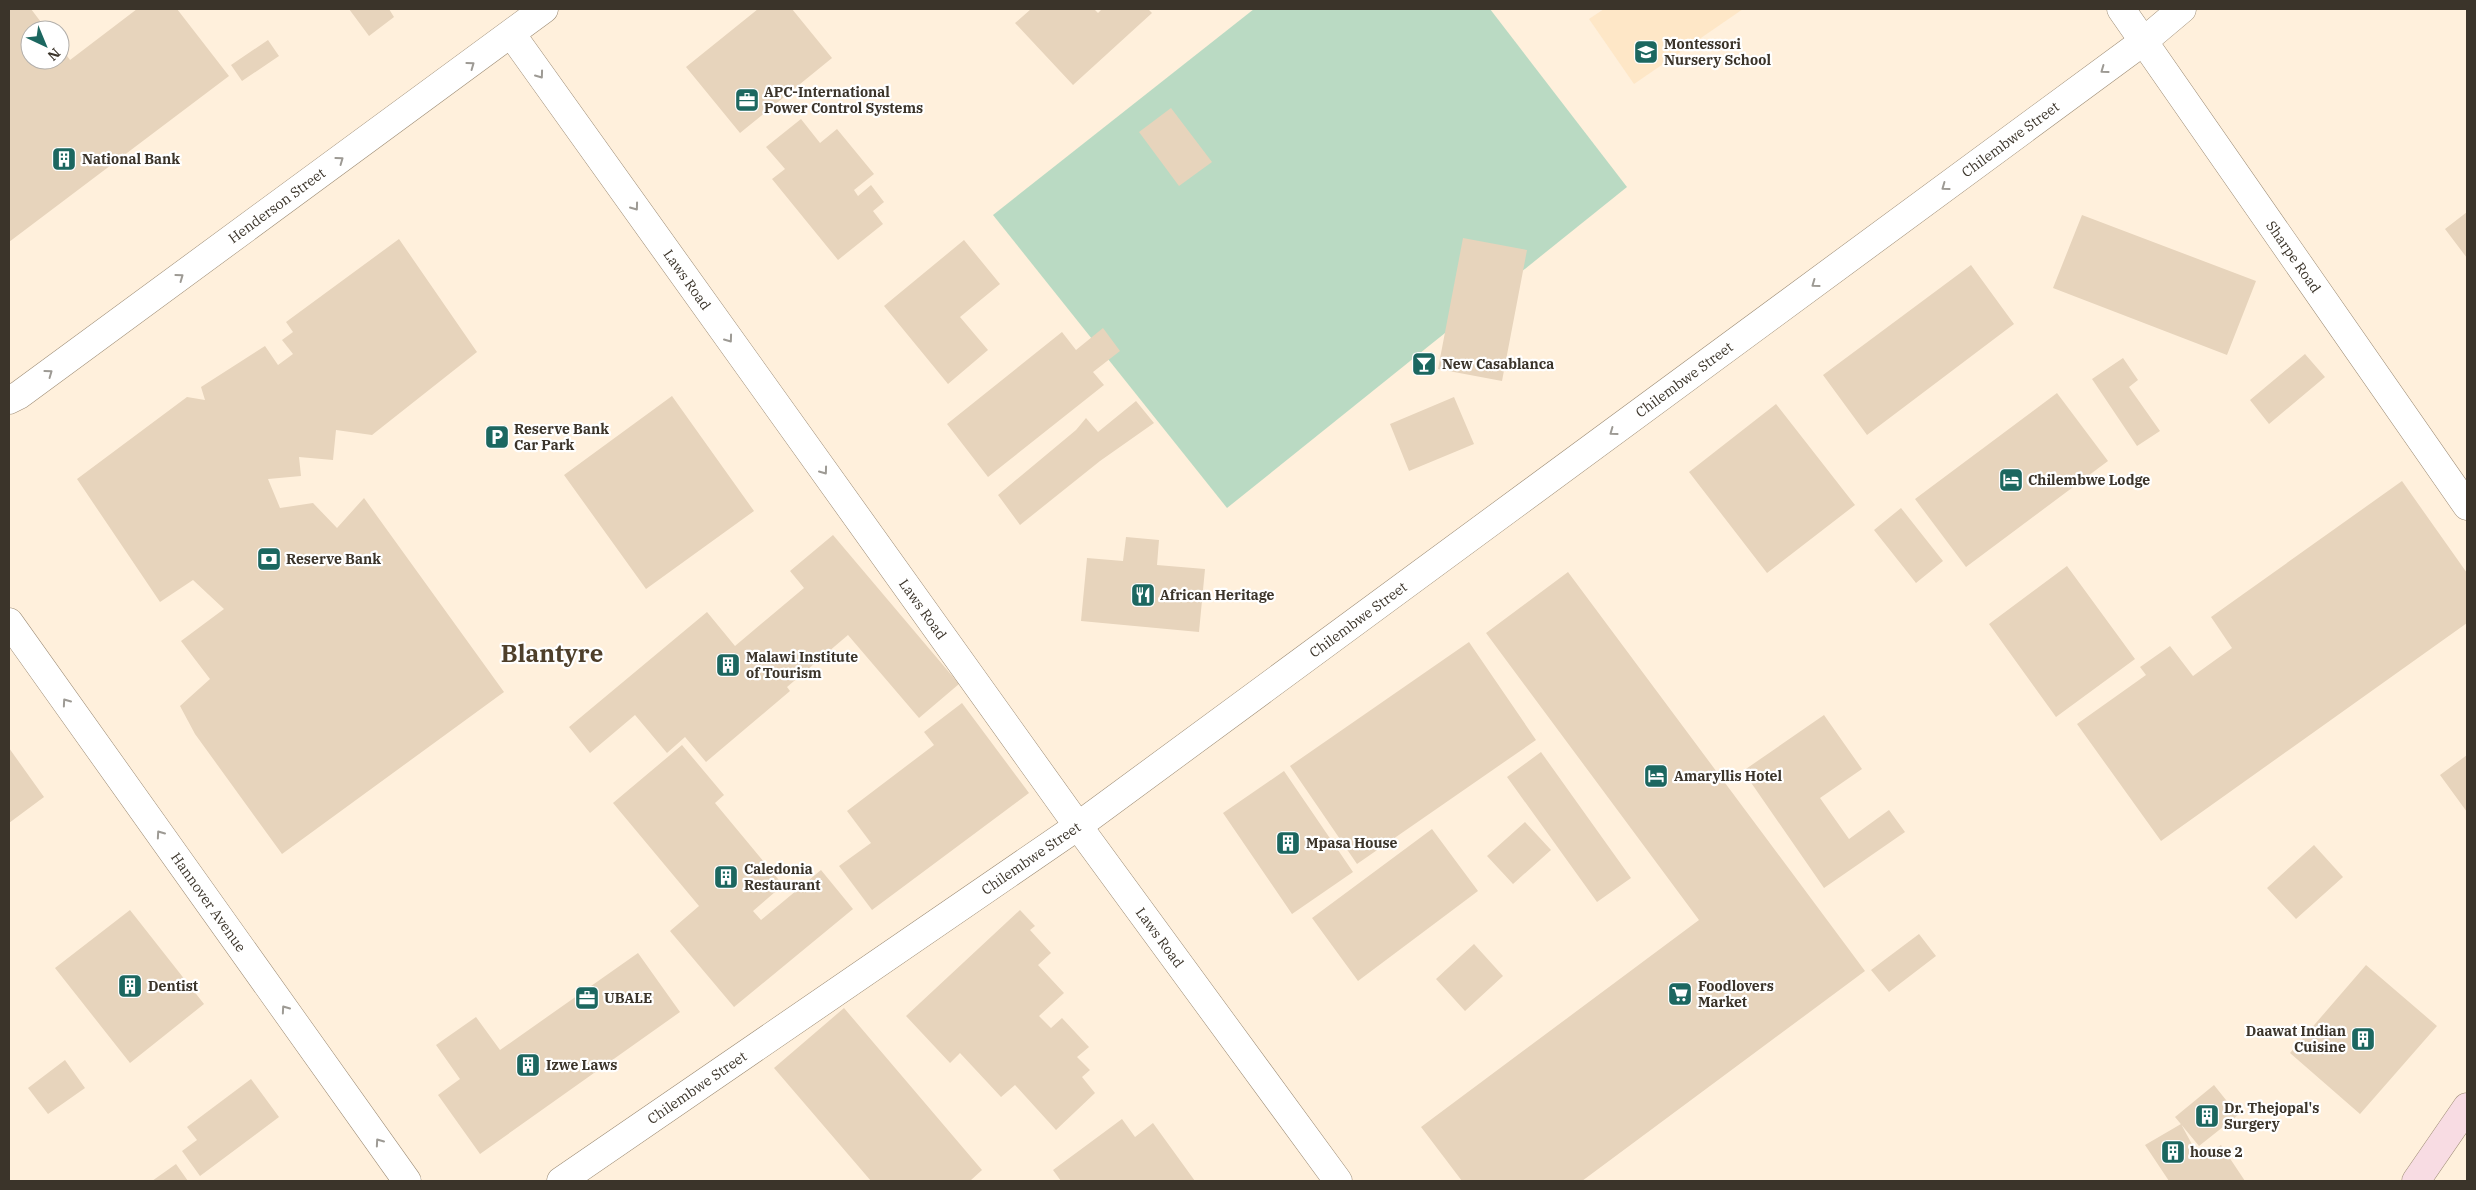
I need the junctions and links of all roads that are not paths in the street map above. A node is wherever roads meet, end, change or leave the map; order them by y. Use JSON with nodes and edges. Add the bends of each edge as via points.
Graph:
{"nodes":[{"id":1,"x":544,"y":9,"type":"edge"},
{"id":2,"x":2121,"y":9,"type":"edge"},
{"id":3,"x":2182,"y":9,"type":"edge"},
{"id":4,"x":512,"y":35,"type":"junction"},
{"id":5,"x":2144,"y":41,"type":"junction"},
{"id":6,"x":9,"y":400,"type":"edge"},
{"id":7,"x":2467,"y":506,"type":"edge"},
{"id":8,"x":9,"y":622,"type":"edge"},
{"id":9,"x":1078,"y":826,"type":"junction"},
{"id":10,"x":2467,"y":1107,"type":"edge"},
{"id":11,"x":407,"y":1181,"type":"edge"},
{"id":12,"x":561,"y":1181,"type":"edge"},
{"id":13,"x":1338,"y":1181,"type":"edge"},
{"id":14,"x":2416,"y":1181,"type":"edge"}],
"edges":[{"from":1,"to":4,"type":"street","name":"Henderson Street"},
{"from":2,"to":5,"type":"street","name":"Sharpe Road"},
{"from":3,"to":5,"type":"street","name":"Chilembwe Street"},
{"from":6,"to":4,"type":"street","name":"Henderson Street","one_way":true},
{"from":4,"to":9,"type":"street","name":"Laws Road","one_way":true},
{"from":5,"to":7,"type":"street","name":"Sharpe Road"},
{"from":5,"to":9,"type":"street","name":"Chilembwe Street","one_way":true},
{"from":11,"to":8,"type":"street","name":"Hannover Avenue","one_way":true},
{"from":9,"to":12,"type":"street","name":"Chilembwe Street"},
{"from":9,"to":13,"type":"street","name":"Laws Road"},
{"from":10,"to":14,"type":"street"}]}
